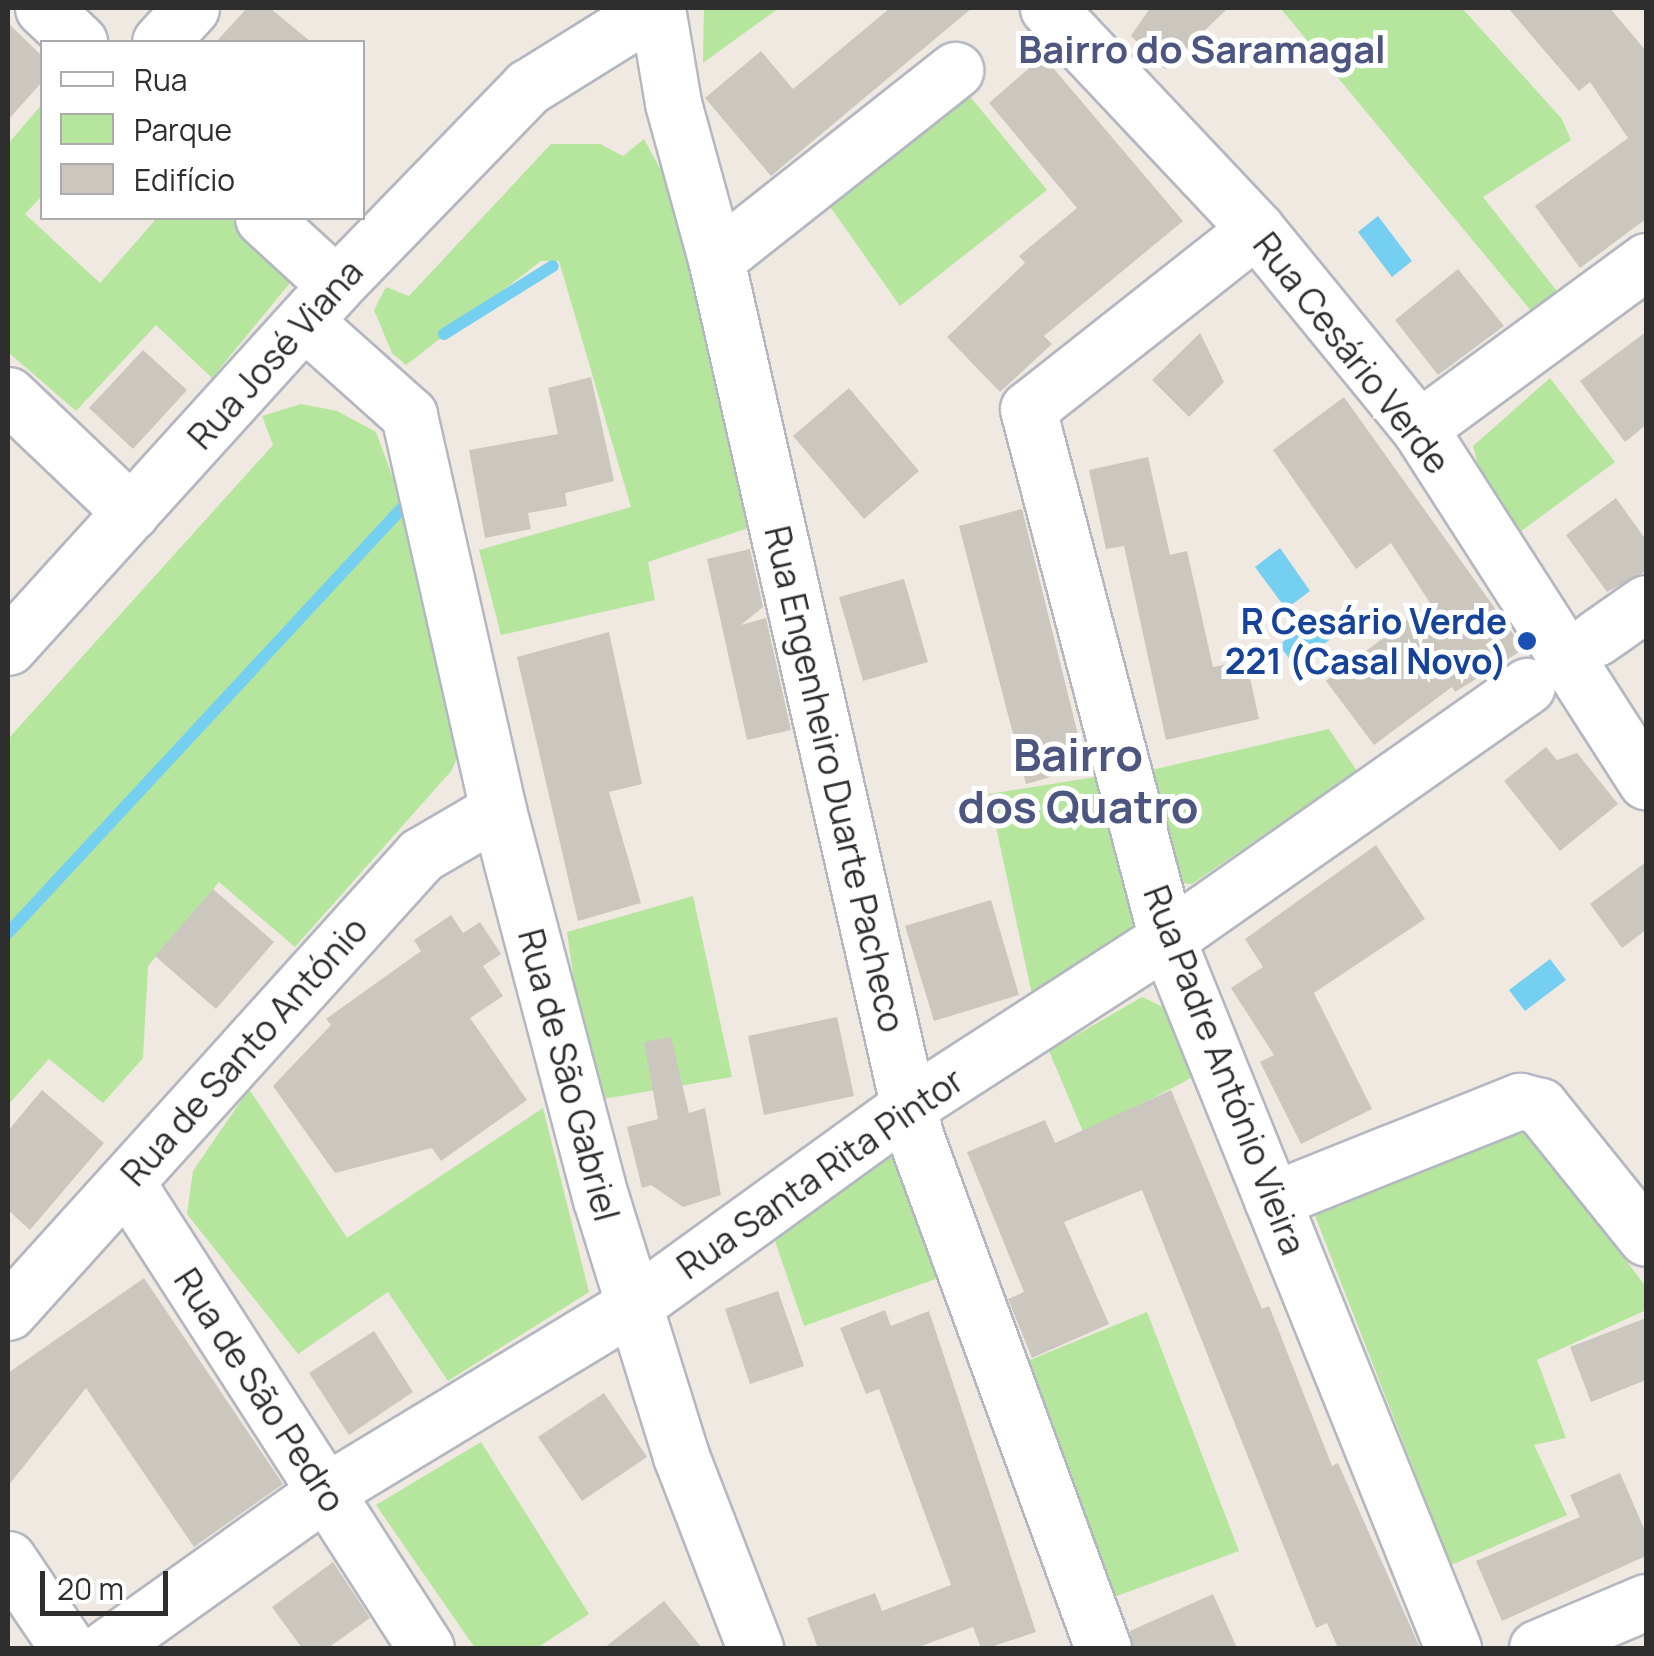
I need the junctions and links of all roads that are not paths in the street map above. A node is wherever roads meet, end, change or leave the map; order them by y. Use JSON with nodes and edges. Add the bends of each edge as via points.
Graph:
{"nodes":[{"id":1,"x":42,"y":8,"type":"edge"},
{"id":2,"x":191,"y":8,"type":"edge"},
{"id":3,"x":656,"y":8,"type":"edge"},
{"id":4,"x":1048,"y":8,"type":"edge"},
{"id":5,"x":76,"y":40,"type":"edge"},
{"id":6,"x":162,"y":40,"type":"edge"},
{"id":7,"x":955,"y":70,"type":"dead end"},
{"id":8,"x":264,"y":220,"type":"edge"},
{"id":9,"x":1256,"y":229,"type":"junction"},
{"id":10,"x":716,"y":258,"type":"junction"},
{"id":11,"x":1646,"y":261,"type":"edge"},
{"id":12,"x":320,"y":302,"type":"junction"},
{"id":13,"x":8,"y":395,"type":"edge"},
{"id":14,"x":1419,"y":428,"type":"junction"},
{"id":15,"x":131,"y":512,"type":"junction"},
{"id":16,"x":1646,"y":603,"type":"edge"},
{"id":17,"x":8,"y":648,"type":"edge"},
{"id":18,"x":1564,"y":661,"type":"junction"},
{"id":19,"x":1646,"y":780,"type":"edge"},
{"id":20,"x":498,"y":810,"type":"junction"},
{"id":21,"x":1168,"y":940,"type":"junction"},
{"id":22,"x":910,"y":1106,"type":"junction"},
{"id":23,"x":126,"y":1182,"type":"junction"},
{"id":24,"x":1272,"y":1200,"type":"junction"},
{"id":25,"x":1646,"y":1238,"type":"edge"},
{"id":26,"x":634,"y":1305,"type":"junction"},
{"id":27,"x":8,"y":1312,"type":"edge"},
{"id":28,"x":325,"y":1492,"type":"junction"},
{"id":29,"x":8,"y":1559,"type":"edge"},
{"id":30,"x":1646,"y":1602,"type":"edge"},
{"id":31,"x":68,"y":1648,"type":"edge"},
{"id":32,"x":106,"y":1648,"type":"edge"},
{"id":33,"x":426,"y":1648,"type":"edge"},
{"id":34,"x":755,"y":1648,"type":"edge"},
{"id":35,"x":1103,"y":1648,"type":"edge"},
{"id":36,"x":1454,"y":1648,"type":"edge"},
{"id":37,"x":1537,"y":1648,"type":"edge"}],
"edges":[{"from":1,"to":5,"type":"street"},
{"from":2,"to":6,"type":"street"},
{"from":3,"to":10,"type":"street","name":"Rua Engenheiro Duarte Pacheco","via":[[673,103]]},
{"from":3,"to":12,"type":"street","name":"Rua José Viana","via":[[528,88]]},
{"from":4,"to":9,"type":"street","name":"Rua Cesário Verde"},
{"from":7,"to":10,"type":"street"},
{"from":8,"to":12,"type":"street","name":"Rua de São Gabriel"},
{"from":9,"to":14,"type":"street","name":"Rua Cesário Verde"},
{"from":9,"to":21,"type":"street","name":"Rua Padre António Vieira","via":[[1028,409]]},
{"from":10,"to":22,"type":"street","name":"Rua Engenheiro Duarte Pacheco"},
{"from":11,"to":14,"type":"street"},
{"from":12,"to":15,"type":"street","name":"Rua José Viana"},
{"from":12,"to":20,"type":"street","name":"Rua de São Gabriel","via":[[409,415]]},
{"from":13,"to":15,"type":"street"},
{"from":14,"to":18,"type":"street","name":"Rua Cesário Verde"},
{"from":15,"to":17,"type":"street","name":"Rua José Viana"},
{"from":16,"to":18,"type":"street","name":"Rua Santa Rita Pintor"},
{"from":18,"to":19,"type":"street","name":"Rua Cesário Verde"},
{"from":18,"to":21,"type":"street","name":"Rua Santa Rita Pintor"},
{"from":20,"to":23,"type":"street","name":"Rua de Santo António","via":[[421,855]]},
{"from":20,"to":26,"type":"street","name":"Rua de São Gabriel"},
{"from":21,"to":22,"type":"street","name":"Rua Santa Rita Pintor"},
{"from":21,"to":24,"type":"street","name":"Rua Padre António Vieira"},
{"from":22,"to":26,"type":"street","name":"Rua Santa Rita Pintor"},
{"from":22,"to":35,"type":"street","name":"Rua Engenheiro Duarte Pacheco"},
{"from":23,"to":27,"type":"street","name":"Rua de Santo António"},
{"from":23,"to":28,"type":"street","name":"Rua de São Pedro"},
{"from":24,"to":25,"type":"street","via":[[1520,1102],[1540,1106]]},
{"from":24,"to":36,"type":"street","name":"Rua Padre António Vieira"},
{"from":26,"to":28,"type":"street","name":"Rua Santa Rita Pintor"},
{"from":26,"to":34,"type":"street","name":"Rua de São Gabriel","via":[[681,1456]]},
{"from":28,"to":32,"type":"street","name":"Rua Santa Rita Pintor"},
{"from":28,"to":33,"type":"street","name":"Rua de São Pedro"},
{"from":29,"to":31,"type":"street"},
{"from":30,"to":37,"type":"street"}]}
